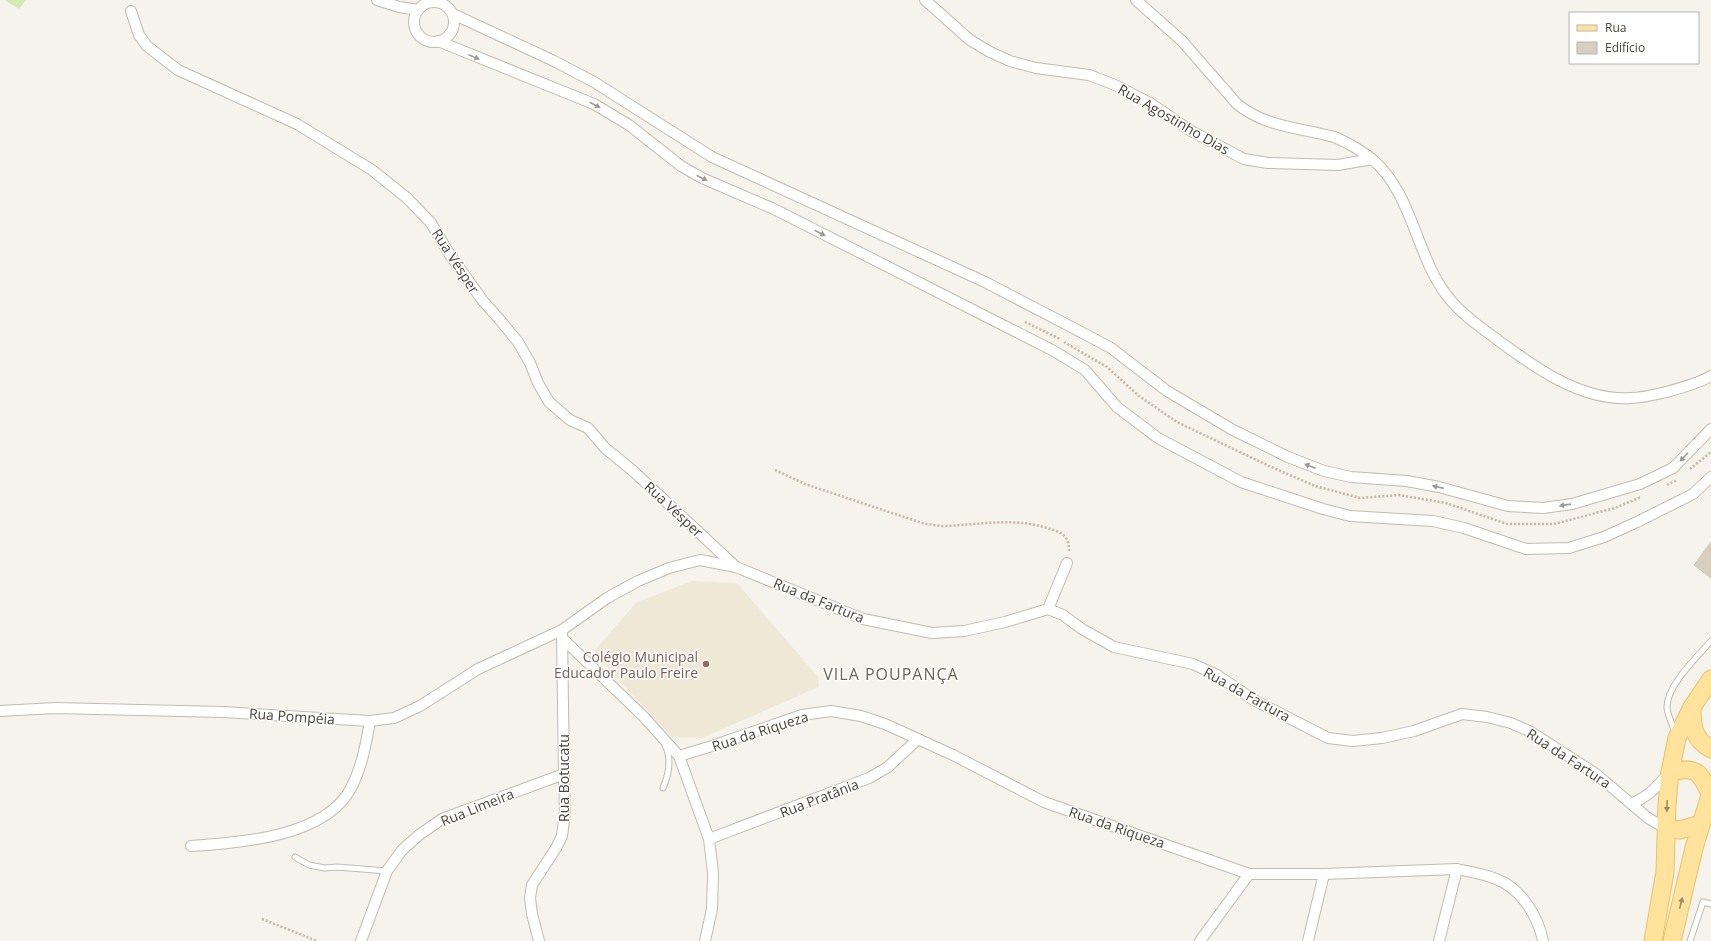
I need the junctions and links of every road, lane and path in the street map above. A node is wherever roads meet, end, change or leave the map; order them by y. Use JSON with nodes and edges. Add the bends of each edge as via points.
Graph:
{"nodes":[{"id":1,"x":377,"y":0,"type":"edge"},
{"id":2,"x":925,"y":0,"type":"edge"},
{"id":3,"x":1136,"y":0,"type":"edge"},
{"id":4,"x":447,"y":2,"type":"edge"},
{"id":5,"x":418,"y":10,"type":"junction"},
{"id":6,"x":131,"y":12,"type":"dead end"},
{"id":7,"x":453,"y":14,"type":"junction"},
{"id":8,"x":438,"y":41,"type":"junction"},
{"id":9,"x":1372,"y":159,"type":"junction"},
{"id":10,"x":1711,"y":376,"type":"edge"},
{"id":11,"x":1711,"y":429,"type":"edge"},
{"id":12,"x":775,"y":470,"type":"dead end"},
{"id":13,"x":1711,"y":477,"type":"edge"},
{"id":14,"x":1067,"y":564,"type":"joint"},
{"id":15,"x":736,"y":567,"type":"junction"},
{"id":16,"x":1048,"y":609,"type":"junction"},
{"id":17,"x":562,"y":634,"type":"junction"},
{"id":18,"x":1711,"y":641,"type":"edge"},
{"id":19,"x":1711,"y":679,"type":"edge"},
{"id":20,"x":1692,"y":707,"type":"junction"},
{"id":21,"x":0,"y":711,"type":"edge"},
{"id":22,"x":370,"y":721,"type":"junction"},
{"id":23,"x":659,"y":733,"type":"junction"},
{"id":24,"x":1677,"y":738,"type":"junction"},
{"id":25,"x":918,"y":739,"type":"junction"},
{"id":26,"x":1711,"y":749,"type":"edge"},
{"id":27,"x":679,"y":756,"type":"junction"},
{"id":28,"x":1670,"y":772,"type":"junction"},
{"id":29,"x":564,"y":774,"type":"junction"},
{"id":30,"x":663,"y":788,"type":"dead end"},
{"id":31,"x":1710,"y":793,"type":"edge"},
{"id":32,"x":1632,"y":804,"type":"junction"},
{"id":33,"x":1701,"y":824,"type":"junction"},
{"id":34,"x":1667,"y":829,"type":"junction"},
{"id":35,"x":709,"y":839,"type":"junction"},
{"id":36,"x":191,"y":846,"type":"dead end"},
{"id":37,"x":295,"y":857,"type":"dead end"},
{"id":38,"x":1457,"y":869,"type":"junction"},
{"id":39,"x":387,"y":871,"type":"junction"},
{"id":40,"x":1249,"y":874,"type":"junction"},
{"id":41,"x":1324,"y":874,"type":"junction"},
{"id":42,"x":1711,"y":904,"type":"edge"},
{"id":43,"x":262,"y":919,"type":"dead end"},
{"id":44,"x":317,"y":941,"type":"edge"},
{"id":45,"x":361,"y":941,"type":"edge"},
{"id":46,"x":539,"y":941,"type":"edge"},
{"id":47,"x":705,"y":941,"type":"edge"},
{"id":48,"x":1200,"y":941,"type":"edge"},
{"id":49,"x":1308,"y":941,"type":"edge"},
{"id":50,"x":1440,"y":941,"type":"edge"},
{"id":51,"x":1543,"y":941,"type":"edge"},
{"id":52,"x":1653,"y":941,"type":"edge"},
{"id":53,"x":1672,"y":941,"type":"edge"},
{"id":54,"x":1690,"y":941,"type":"edge"}],
"edges":[{"from":1,"to":5,"type":"street"},
{"from":2,"to":9,"type":"street","name":"Rua Agostinho Dias","via":[[970,40],[990,52],[1036,68],[1089,74],[1150,103],[1191,131],[1244,159],[1268,163],[1338,165]]},
{"from":3,"to":9,"type":"street","via":[[1182,41],[1247,112],[1286,128],[1336,138]]},
{"from":4,"to":5,"type":"street","via":[[430,3]]},
{"from":4,"to":7,"type":"street"},
{"from":5,"to":8,"type":"street","via":[[414,23],[416,30],[425,40]]},
{"from":6,"to":15,"type":"street","name":"Rua Vésper","via":[[139,35],[148,46],[178,70],[297,124],[372,170],[408,198],[431,223],[483,301],[518,342],[549,402],[570,420],[588,428],[605,448]]},
{"from":7,"to":8,"type":"street","via":[[453,28],[450,34]]},
{"from":11,"to":7,"type":"street","one_way":true,"via":[[1673,468],[1640,484],[1572,504],[1543,508],[1508,506],[1407,481],[1351,477],[1324,471],[1288,457],[1226,426],[1167,391],[1111,348],[1074,328],[985,282],[712,157],[594,82]]},
{"from":8,"to":13,"type":"street","one_way":true,"via":[[594,104],[629,125],[681,166],[702,178],[774,209],[1054,351],[1085,370],[1117,406],[1158,438],[1241,482],[1350,516],[1433,521],[1464,528],[1526,549],[1568,548],[1604,537],[1693,494]]},
{"from":9,"to":10,"type":"street","via":[[1392,182],[1432,272],[1449,298],[1473,321],[1512,350],[1577,389],[1602,396],[1629,399],[1654,395],[1685,388]]},
{"from":12,"to":14,"type":"path","via":[[805,484],[925,524],[942,526],[1015,522],[1049,528],[1066,537],[1069,543]]},
{"from":14,"to":16,"type":"street"},
{"from":15,"to":16,"type":"street","name":"Rua da Fartura","via":[[863,619],[932,633],[964,631]]},
{"from":15,"to":17,"type":"street","name":"Rua da Fartura","via":[[700,560],[670,568],[638,581],[607,598]]},
{"from":16,"to":32,"type":"street","name":"Rua da Fartura","via":[[1063,615],[1114,647],[1193,664],[1217,675],[1254,700],[1328,738],[1353,741],[1382,738],[1414,731],[1462,714],[1511,723],[1531,732],[1580,763]]},
{"from":17,"to":22,"type":"street","name":"Rua Pompéia","via":[[478,669],[420,706],[394,718]]},
{"from":17,"to":23,"type":"street"},
{"from":17,"to":29,"type":"street","name":"Rua Botucatu"},
{"from":18,"to":24,"type":"lane","via":[[1669,695],[1667,708]]},
{"from":19,"to":20,"type":"main road"},
{"from":20,"to":24,"type":"main road"},
{"from":20,"to":26,"type":"main road","via":[[1695,735]]},
{"from":21,"to":22,"type":"street","name":"Rua Pompéia","via":[[55,708],[223,712]]},
{"from":22,"to":36,"type":"street","via":[[364,755],[350,789],[336,806],[318,819],[286,833],[252,840]]},
{"from":23,"to":27,"type":"street"},
{"from":23,"to":30,"type":"lane","via":[[668,751],[668,777]]},
{"from":24,"to":28,"type":"main road"},
{"from":25,"to":27,"type":"street","name":"Rua da Riqueza","via":[[861,716],[831,711],[802,715]]},
{"from":25,"to":35,"type":"street","name":"Rua Pratânia","via":[[888,767],[869,778]]},
{"from":25,"to":40,"type":"street","name":"Rua da Riqueza","via":[[1044,802]]},
{"from":27,"to":35,"type":"street"},
{"from":28,"to":31,"type":"main road","via":[[1686,768],[1693,770],[1703,778]]},
{"from":28,"to":32,"type":"street","via":[[1650,794]]},
{"from":28,"to":34,"type":"main road","one_way":true},
{"from":29,"to":39,"type":"street","name":"Rua Limeira","via":[[442,820],[402,850]]},
{"from":29,"to":46,"type":"street","name":"Rua Botucatu","via":[[566,812],[562,836],[532,885],[530,898]]},
{"from":31,"to":33,"type":"main road"},
{"from":32,"to":34,"type":"street","name":"Rua da Fartura","via":[[1648,818]]},
{"from":33,"to":34,"type":"main road","via":[[1680,830]]},
{"from":53,"to":33,"type":"main road","one_way":true},
{"from":34,"to":52,"type":"main road","via":[[1665,872]]},
{"from":35,"to":47,"type":"street","via":[[714,873],[712,909]]},
{"from":37,"to":39,"type":"lane","via":[[310,865],[324,868],[337,866]]},
{"from":38,"to":41,"type":"street","name":"Rua da Riqueza"},
{"from":38,"to":50,"type":"street"},
{"from":38,"to":51,"type":"street","name":"Rua da Riqueza","via":[[1498,879],[1512,888],[1531,910]]},
{"from":39,"to":45,"type":"street","name":"Rua Limeira"},
{"from":40,"to":41,"type":"street","name":"Rua da Riqueza"},
{"from":40,"to":48,"type":"street"},
{"from":41,"to":49,"type":"street"},
{"from":42,"to":54,"type":"lane","via":[[1703,902]]},
{"from":43,"to":44,"type":"path"}]}
